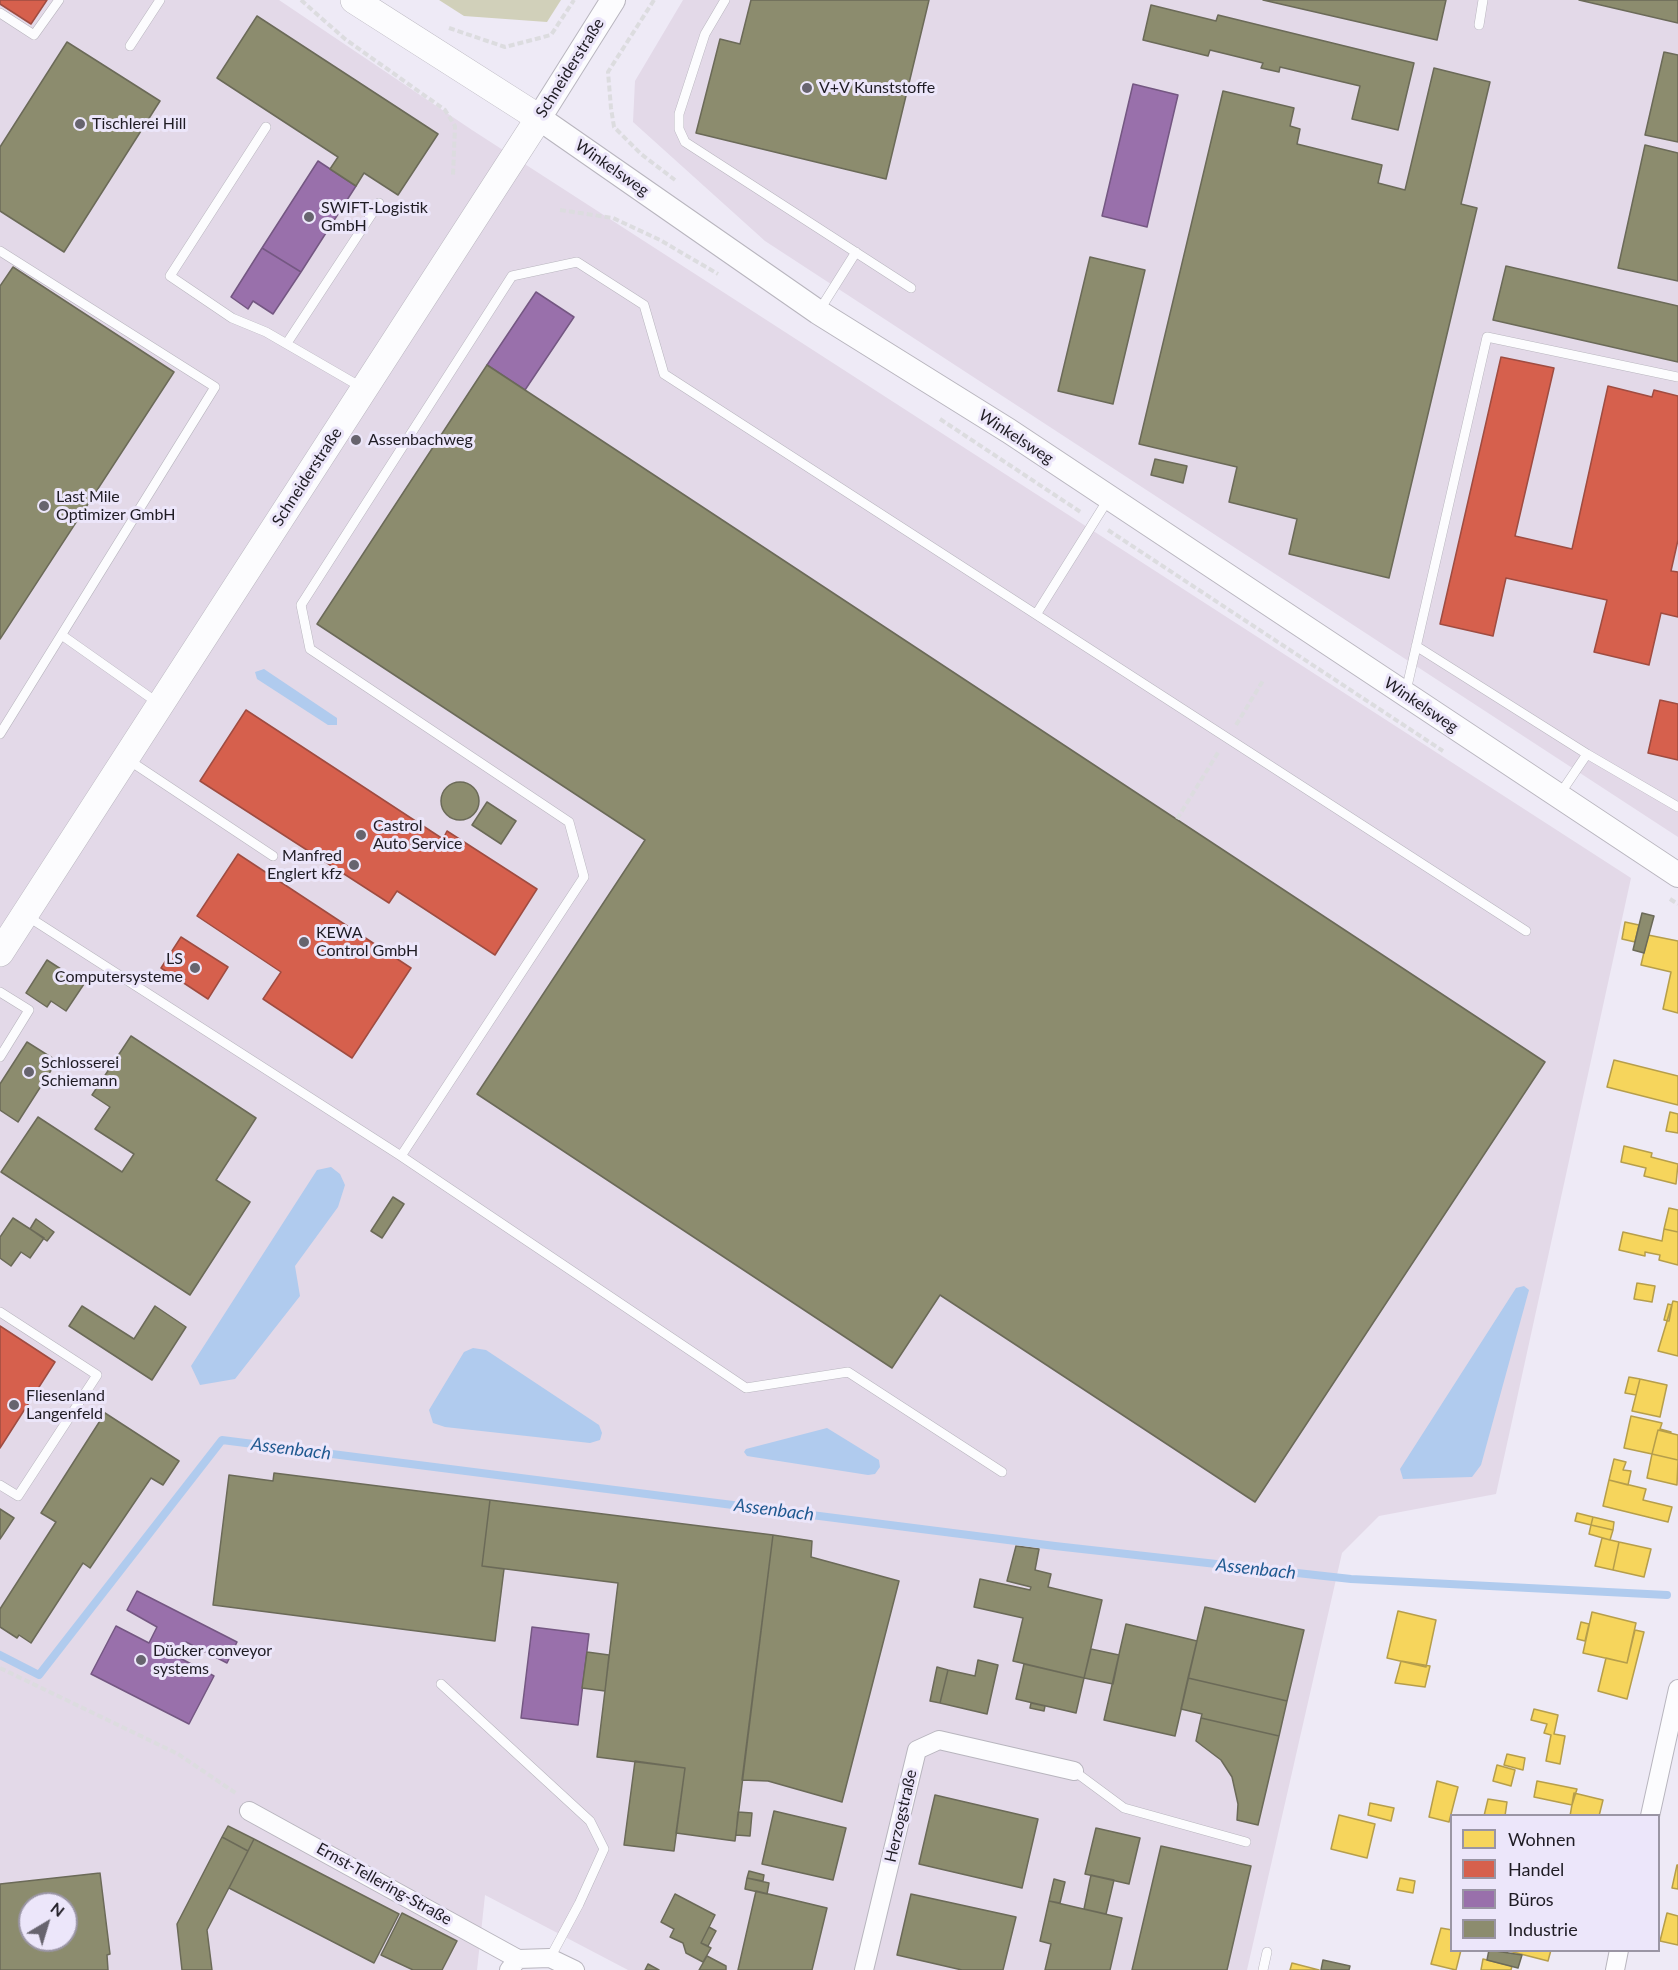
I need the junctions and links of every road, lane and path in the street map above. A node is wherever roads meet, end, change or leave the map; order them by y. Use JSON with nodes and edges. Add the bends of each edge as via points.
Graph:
{"nodes":[{"id":1,"x":59,"y":0,"type":"edge"},
{"id":2,"x":160,"y":0,"type":"edge"},
{"id":3,"x":300,"y":0,"type":"edge"},
{"id":4,"x":354,"y":0,"type":"edge"},
{"id":5,"x":574,"y":0,"type":"edge"},
{"id":6,"x":613,"y":0,"type":"edge"},
{"id":7,"x":654,"y":0,"type":"edge"},
{"id":8,"x":724,"y":0,"type":"edge"},
{"id":9,"x":1483,"y":0,"type":"edge"},
{"id":10,"x":0,"y":14,"type":"edge"},
{"id":11,"x":437,"y":24,"type":"dead end"},
{"id":12,"x":1479,"y":25,"type":"dead end"},
{"id":13,"x":130,"y":46,"type":"dead end"},
{"id":14,"x":539,"y":118,"type":"junction"},
{"id":15,"x":266,"y":127,"type":"dead end"},
{"id":16,"x":453,"y":176,"type":"dead end"},
{"id":17,"x":677,"y":182,"type":"dead end"},
{"id":18,"x":380,"y":202,"type":"dead end"},
{"id":19,"x":560,"y":210,"type":"dead end"},
{"id":20,"x":0,"y":251,"type":"edge"},
{"id":21,"x":856,"y":252,"type":"junction"},
{"id":22,"x":719,"y":275,"type":"dead end"},
{"id":23,"x":911,"y":288,"type":"dead end"},
{"id":24,"x":818,"y":312,"type":"junction"},
{"id":25,"x":287,"y":343,"type":"junction"},
{"id":26,"x":1678,"y":377,"type":"edge"},
{"id":27,"x":363,"y":389,"type":"junction"},
{"id":28,"x":939,"y":419,"type":"dead end"},
{"id":29,"x":1109,"y":498,"type":"junction"},
{"id":30,"x":1095,"y":521,"type":"junction"},
{"id":31,"x":1036,"y":613,"type":"junction"},
{"id":32,"x":63,"y":636,"type":"junction"},
{"id":33,"x":1416,"y":646,"type":"junction"},
{"id":34,"x":1405,"y":695,"type":"junction"},
{"id":35,"x":160,"y":704,"type":"junction"},
{"id":36,"x":0,"y":734,"type":"edge"},
{"id":37,"x":1587,"y":754,"type":"junction"},
{"id":38,"x":1451,"y":756,"type":"dead end"},
{"id":39,"x":125,"y":758,"type":"junction"},
{"id":40,"x":1559,"y":797,"type":"junction"},
{"id":41,"x":1678,"y":807,"type":"edge"},
{"id":42,"x":273,"y":856,"type":"dead end"},
{"id":43,"x":1678,"y":875,"type":"edge"},
{"id":44,"x":1668,"y":897,"type":"dead end"},
{"id":45,"x":1678,"y":904,"type":"edge"},
{"id":46,"x":25,"y":914,"type":"junction"},
{"id":47,"x":1526,"y":931,"type":"dead end"},
{"id":48,"x":0,"y":953,"type":"edge"},
{"id":49,"x":0,"y":992,"type":"edge"},
{"id":50,"x":0,"y":1057,"type":"edge"},
{"id":51,"x":401,"y":1156,"type":"junction"},
{"id":52,"x":0,"y":1312,"type":"edge"},
{"id":53,"x":1002,"y":1472,"type":"dead end"},
{"id":54,"x":0,"y":1485,"type":"edge"},
{"id":55,"x":0,"y":1668,"type":"edge"},
{"id":56,"x":441,"y":1684,"type":"dead end"},
{"id":57,"x":1678,"y":1689,"type":"edge"},
{"id":58,"x":1074,"y":1771,"type":"joint"},
{"id":59,"x":249,"y":1810,"type":"joint"},
{"id":60,"x":1650,"y":1814,"type":"edge"},
{"id":61,"x":1246,"y":1842,"type":"dead end"},
{"id":62,"x":1267,"y":1952,"type":"dead end"},
{"id":63,"x":1619,"y":1952,"type":"edge"},
{"id":64,"x":550,"y":1958,"type":"junction"},
{"id":65,"x":513,"y":1965,"type":"edge"},
{"id":66,"x":575,"y":1970,"type":"edge"},
{"id":67,"x":864,"y":1970,"type":"edge"},
{"id":68,"x":1263,"y":1970,"type":"edge"},
{"id":69,"x":1615,"y":1970,"type":"edge"}],
"edges":[{"from":1,"to":10,"type":"lane","via":[[34,35]]},
{"from":2,"to":13,"type":"lane"},
{"from":3,"to":16,"type":"path","via":[[345,39],[445,110],[455,126]]},
{"from":4,"to":14,"type":"main road","name":"Winkelsweg"},
{"from":5,"to":11,"type":"path","via":[[551,35],[505,47]]},
{"from":6,"to":14,"type":"street","name":"Schneiderstraße"},
{"from":7,"to":17,"type":"path","via":[[608,72],[610,108],[614,127]]},
{"from":8,"to":21,"type":"lane","via":[[705,34],[679,114],[679,129],[685,142]]},
{"from":9,"to":12,"type":"lane"},
{"from":14,"to":24,"type":"street","name":"Winkelsweg"},
{"from":14,"to":27,"type":"main road","name":"Schneiderstraße"},
{"from":15,"to":25,"type":"lane","via":[[170,276],[232,318]]},
{"from":18,"to":25,"type":"lane"},
{"from":19,"to":22,"type":"path","via":[[613,218]]},
{"from":20,"to":32,"type":"lane","via":[[215,387]]},
{"from":21,"to":23,"type":"lane"},
{"from":21,"to":24,"type":"lane"},
{"from":24,"to":29,"type":"street","name":"Winkelsweg"},
{"from":25,"to":27,"type":"lane"},
{"from":26,"to":33,"type":"lane","via":[[1487,337]]},
{"from":27,"to":35,"type":"main road","name":"Schneiderstraße"},
{"from":28,"to":30,"type":"path"},
{"from":29,"to":30,"type":"lane"},
{"from":29,"to":34,"type":"street","name":"Winkelsweg"},
{"from":30,"to":31,"type":"lane"},
{"from":30,"to":38,"type":"path"},
{"from":31,"to":47,"type":"lane"},
{"from":31,"to":51,"type":"lane","via":[[664,374],[644,305],[577,262],[512,276],[301,605],[310,649],[569,822],[584,877]]},
{"from":32,"to":35,"type":"lane"},
{"from":32,"to":36,"type":"lane"},
{"from":33,"to":34,"type":"lane"},
{"from":33,"to":37,"type":"lane"},
{"from":34,"to":40,"type":"street","name":"Winkelsweg"},
{"from":35,"to":39,"type":"main road","name":"Schneiderstraße"},
{"from":37,"to":40,"type":"lane"},
{"from":37,"to":41,"type":"lane"},
{"from":39,"to":42,"type":"lane"},
{"from":39,"to":46,"type":"main road","name":"Schneiderstraße"},
{"from":40,"to":43,"type":"street","name":"Winkelsweg"},
{"from":44,"to":45,"type":"path"},
{"from":46,"to":48,"type":"main road","name":"Schneiderstraße"},
{"from":46,"to":51,"type":"lane"},
{"from":49,"to":50,"type":"lane","via":[[29,1010]]},
{"from":51,"to":53,"type":"lane","via":[[746,1388],[848,1372]]},
{"from":52,"to":54,"type":"lane","via":[[97,1375],[18,1496]]},
{"from":55,"to":59,"type":"path","via":[[178,1754],[234,1791]]},
{"from":56,"to":64,"type":"lane","via":[[590,1821],[604,1849]]},
{"from":57,"to":60,"type":"street"},
{"from":58,"to":61,"type":"lane","via":[[1124,1808]]},
{"from":58,"to":67,"type":"street","name":"Herzogstraße","via":[[939,1740],[917,1750]]},
{"from":59,"to":65,"type":"street","name":"Ernst-Tellering-Straße"},
{"from":62,"to":68,"type":"lane"},
{"from":63,"to":69,"type":"street"},
{"from":64,"to":65,"type":"street","name":"Ernst-Tellering-Straße"},
{"from":64,"to":66,"type":"street","name":"Ernst-Tellering-Straße"}]}
